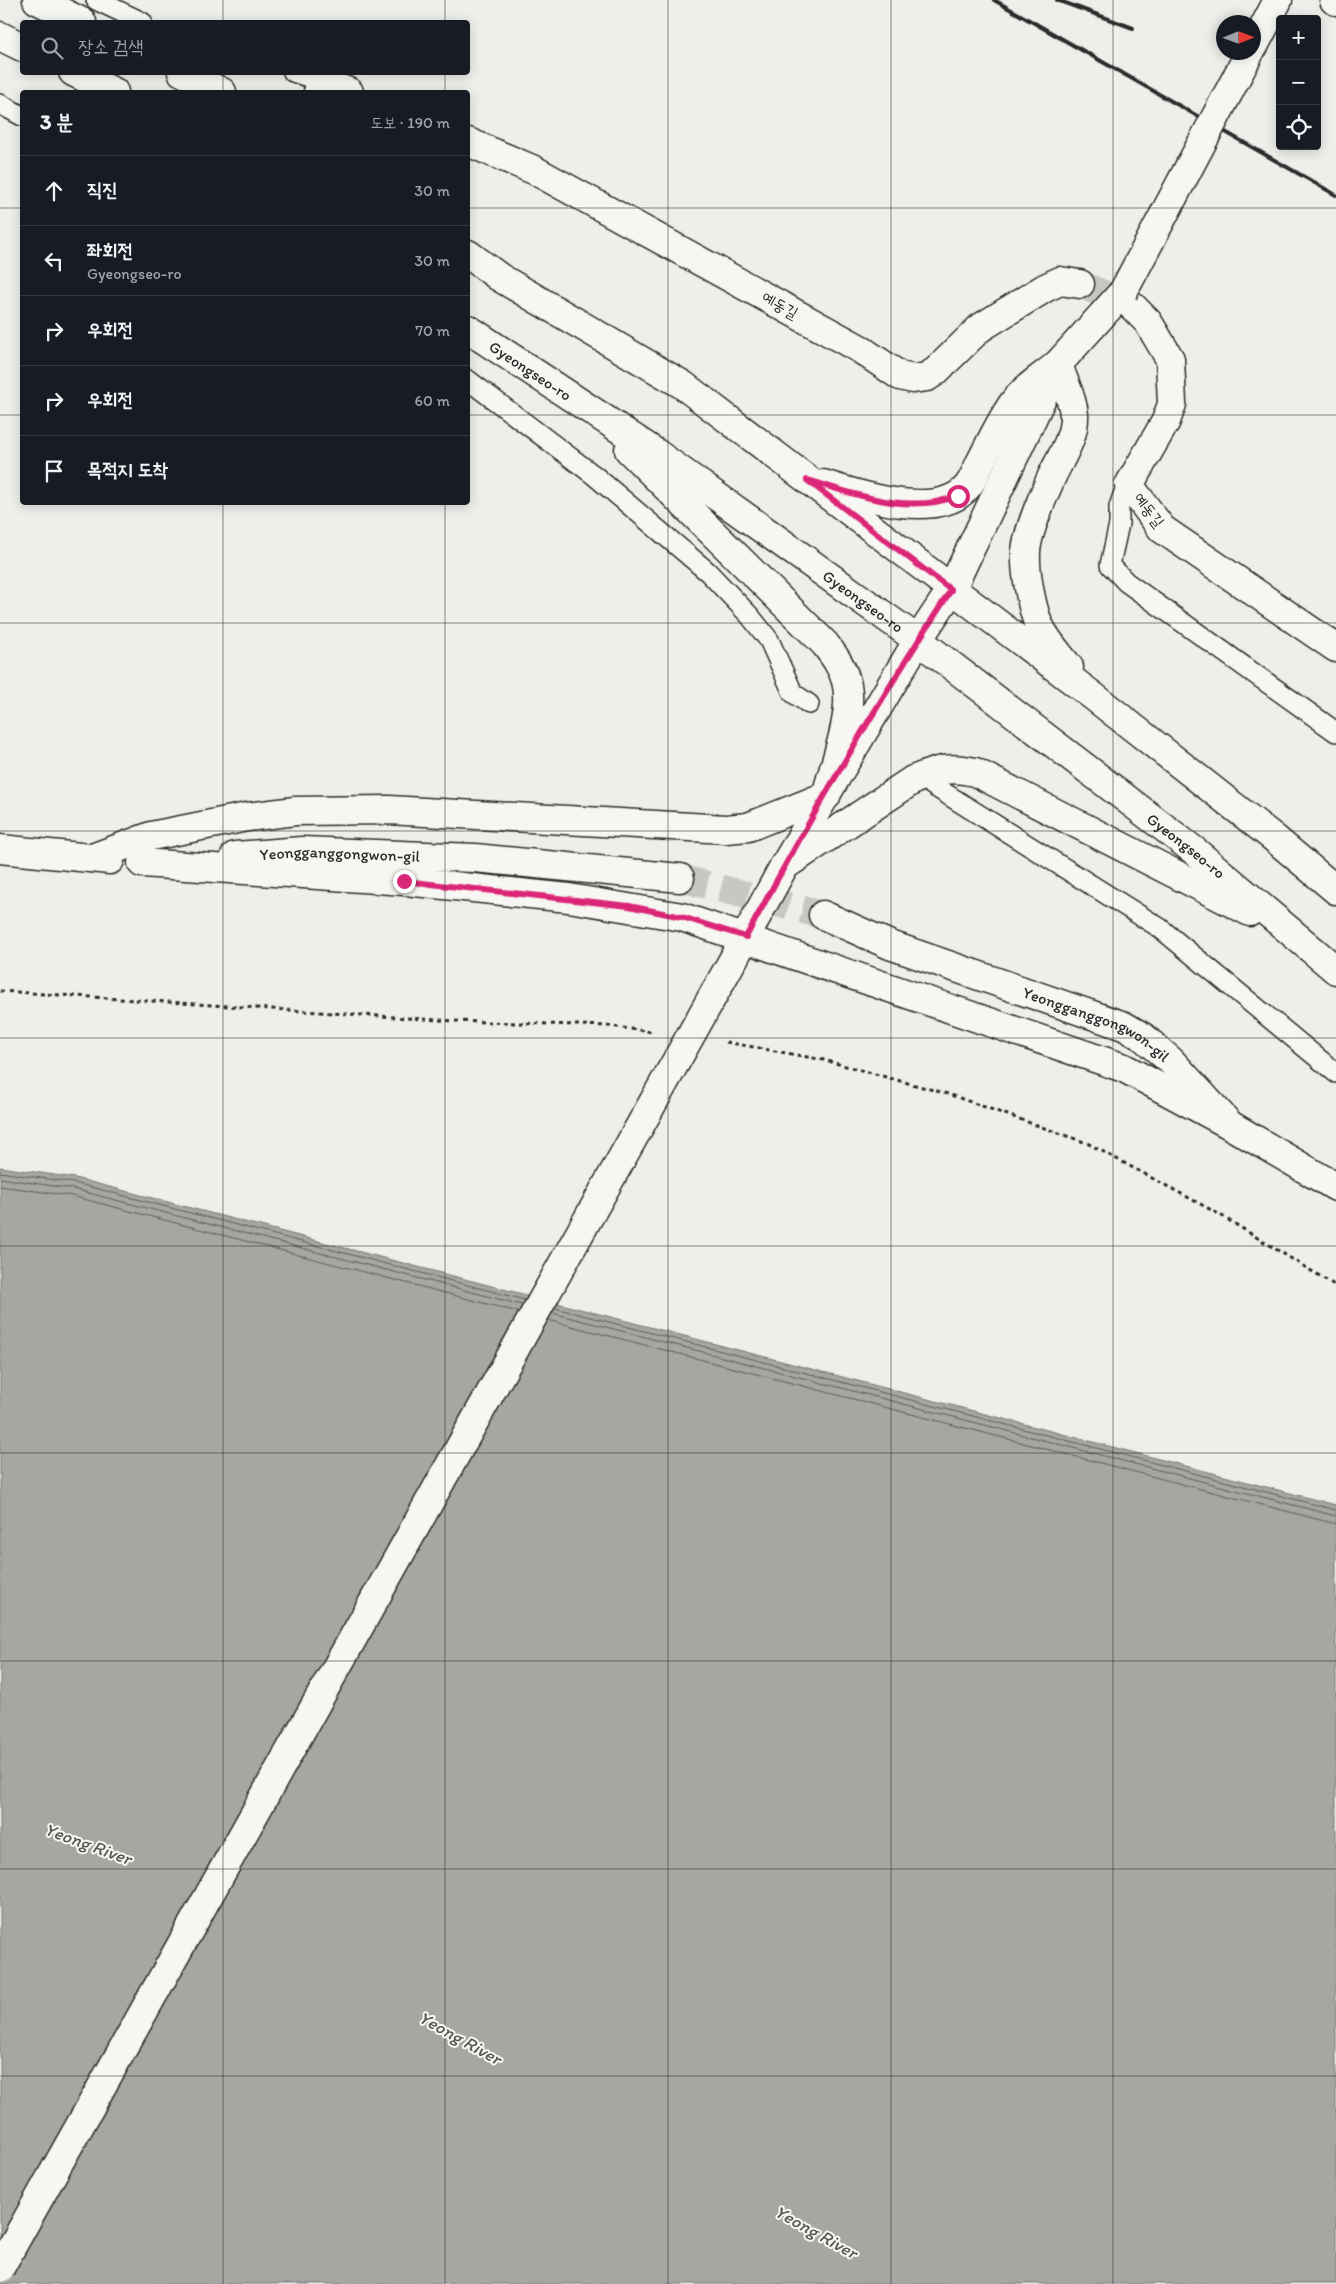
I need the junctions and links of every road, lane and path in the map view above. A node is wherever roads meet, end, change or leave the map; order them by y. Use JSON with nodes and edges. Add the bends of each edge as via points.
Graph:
{"nodes":[{"id":1,"x":37,"y":0,"type":"edge"},
{"id":2,"x":96,"y":0,"type":"edge"},
{"id":3,"x":1278,"y":0,"type":"edge"},
{"id":4,"x":78,"y":20,"type":"edge"},
{"id":5,"x":138,"y":20,"type":"edge"},
{"id":6,"x":1261,"y":33,"type":"edge"},
{"id":7,"x":0,"y":36,"type":"edge"},
{"id":8,"x":20,"y":46,"type":"edge"},
{"id":9,"x":1246,"y":60,"type":"edge"},
{"id":10,"x":80,"y":75,"type":"edge"},
{"id":11,"x":188,"y":75,"type":"edge"},
{"id":12,"x":299,"y":75,"type":"edge"},
{"id":13,"x":321,"y":87,"type":"edge"},
{"id":14,"x":110,"y":90,"type":"edge"},
{"id":15,"x":218,"y":90,"type":"edge"},
{"id":16,"x":338,"y":90,"type":"edge"},
{"id":17,"x":0,"y":104,"type":"edge"},
{"id":18,"x":20,"y":115,"type":"edge"},
{"id":19,"x":470,"y":143,"type":"edge"},
{"id":20,"x":470,"y":256,"type":"edge"},
{"id":21,"x":1080,"y":284,"type":"tunnel mouth"},
{"id":22,"x":1128,"y":299,"type":"junction"},
{"id":23,"x":470,"y":330,"type":"edge"},
{"id":24,"x":1058,"y":364,"type":"junction"},
{"id":25,"x":470,"y":382,"type":"edge"},
{"id":26,"x":587,"y":408,"type":"junction"},
{"id":27,"x":807,"y":480,"type":"junction"},
{"id":28,"x":1129,"y":485,"type":"junction"},
{"id":29,"x":951,"y":590,"type":"junction"},
{"id":30,"x":918,"y":640,"type":"junction"},
{"id":31,"x":1336,"y":648,"type":"edge"},
{"id":32,"x":1093,"y":696,"type":"junction"},
{"id":33,"x":809,"y":704,"type":"dead end"},
{"id":34,"x":1336,"y":732,"type":"edge"},
{"id":35,"x":932,"y":785,"type":"dead end"},
{"id":36,"x":826,"y":796,"type":"junction"},
{"id":37,"x":0,"y":849,"type":"edge"},
{"id":38,"x":92,"y":858,"type":"junction"},
{"id":39,"x":142,"y":863,"type":"junction"},
{"id":40,"x":784,"y":866,"type":"junction"},
{"id":41,"x":680,"y":878,"type":"tunnel mouth"},
{"id":42,"x":1336,"y":890,"type":"edge"},
{"id":43,"x":823,"y":915,"type":"tunnel mouth"},
{"id":44,"x":1289,"y":932,"type":"junction"},
{"id":45,"x":740,"y":948,"type":"junction"},
{"id":46,"x":1336,"y":970,"type":"edge"},
{"id":47,"x":1336,"y":1073,"type":"edge"},
{"id":48,"x":1230,"y":1125,"type":"junction"},
{"id":49,"x":1336,"y":1187,"type":"edge"},
{"id":50,"x":0,"y":2268,"type":"edge"}],
"edges":[{"from":1,"to":4,"type":"street"},
{"from":2,"to":5,"type":"lane"},
{"from":3,"to":6,"type":"street"},
{"from":7,"to":8,"type":"street"},
{"from":9,"to":22,"type":"street","bridge":true},
{"from":10,"to":14,"type":"street"},
{"from":11,"to":15,"type":"street"},
{"from":12,"to":13,"type":"lane"},
{"from":13,"to":16,"type":"street"},
{"from":17,"to":18,"type":"lane"},
{"from":19,"to":21,"type":"street","name":"예동길","via":[[542,175],[860,349],[906,378],[932,374],[980,328],[1045,288],[1060,281]]},
{"from":20,"to":27,"type":"street","via":[[499,278],[683,385]]},
{"from":22,"to":24,"type":"street"},
{"from":22,"to":28,"type":"street","name":"예동길","via":[[1148,322],[1170,359],[1172,404],[1166,421]]},
{"from":23,"to":26,"type":"street","name":"Gyeongseo-ro"},
{"from":24,"to":27,"type":"street","via":[[1016,400],[968,486],[958,496],[942,502],[903,504]]},
{"from":24,"to":29,"type":"street"},
{"from":24,"to":32,"type":"street","via":[[1074,414],[1073,428],[1046,490],[1026,552],[1029,581],[1039,624],[1048,641]]},
{"from":25,"to":33,"type":"lane","via":[[595,476],[708,572],[769,640],[792,693]]},
{"from":26,"to":30,"type":"street","name":"Gyeongseo-ro","via":[[656,453]]},
{"from":26,"to":36,"type":"street","via":[[825,644],[839,662],[848,702]]},
{"from":27,"to":29,"type":"street"},
{"from":28,"to":31,"type":"street","name":"예동길","via":[[1162,529]]},
{"from":28,"to":34,"type":"lane","via":[[1119,507],[1120,524],[1110,565],[1113,570]]},
{"from":29,"to":30,"type":"street"},
{"from":29,"to":32,"type":"street"},
{"from":30,"to":36,"type":"street"},
{"from":30,"to":44,"type":"street","name":"Gyeongseo-ro","via":[[1196,852]]},
{"from":32,"to":42,"type":"street"},
{"from":35,"to":47,"type":"lane","via":[[1160,928]]},
{"from":36,"to":38,"type":"street","via":[[748,827],[726,829],[388,810],[295,811],[151,836]]},
{"from":36,"to":40,"type":"street"},
{"from":37,"to":38,"type":"street","name":"Yeongganggongwon-gil"},
{"from":38,"to":39,"type":"street","name":"Yeongganggongwon-gil"},
{"from":39,"to":41,"type":"street","name":"Yeongganggongwon-gil","via":[[302,850],[475,858]]},
{"from":39,"to":45,"type":"street","via":[[404,881],[569,898],[682,917]]},
{"from":40,"to":44,"type":"street","via":[[913,780],[955,768],[974,772]]},
{"from":40,"to":45,"type":"street"},
{"from":43,"to":48,"type":"street","name":"Yeongganggongwon-gil","via":[[890,944],[1124,1026],[1143,1037],[1171,1061]]},
{"from":44,"to":46,"type":"street","name":"Gyeongseo-ro"},
{"from":45,"to":48,"type":"street","via":[[1124,1068]]},
{"from":45,"to":50,"type":"street","bridge":true},
{"from":48,"to":49,"type":"street","name":"Yeongganggongwon-gil"}]}
